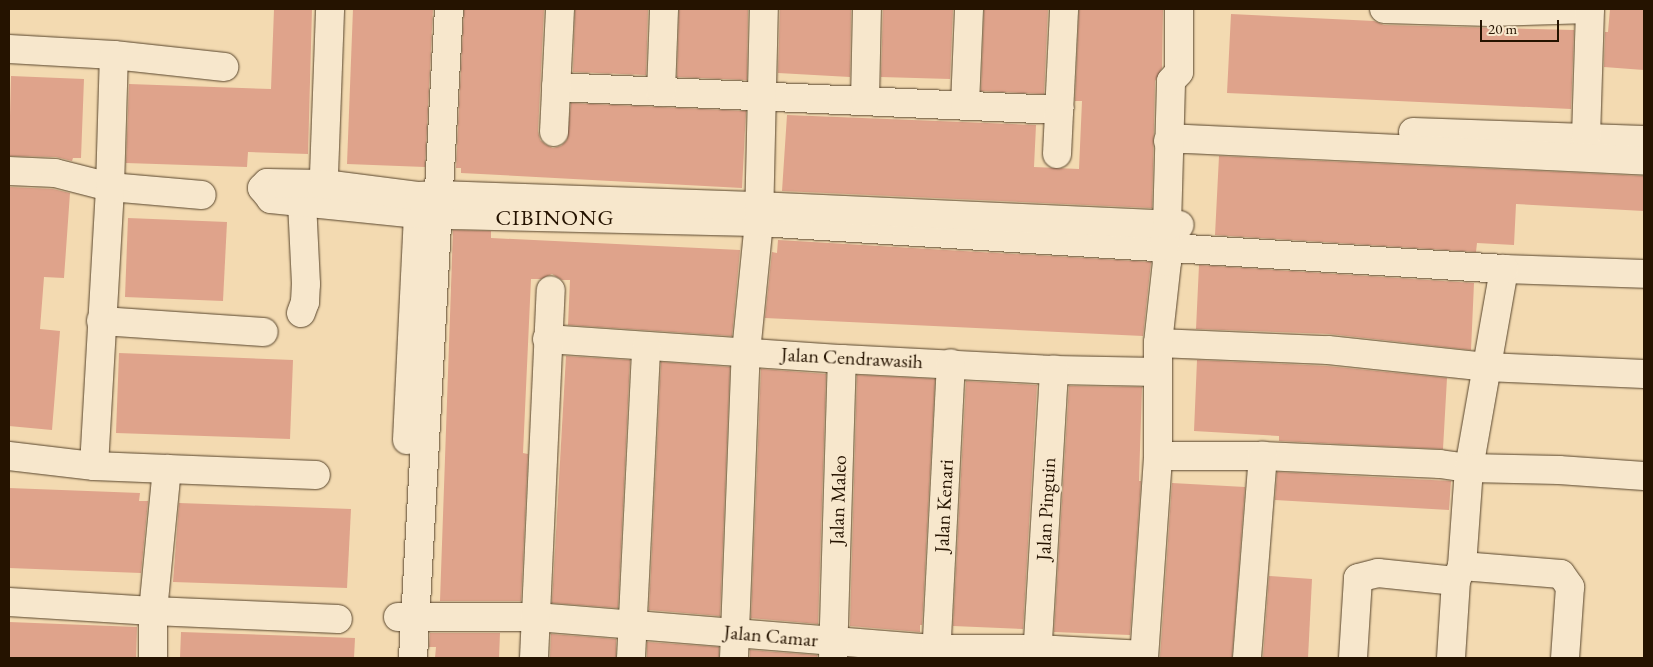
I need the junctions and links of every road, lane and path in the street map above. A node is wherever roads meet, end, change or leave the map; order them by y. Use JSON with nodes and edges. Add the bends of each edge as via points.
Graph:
{"nodes":[{"id":1,"x":330,"y":9,"type":"edge"},
{"id":2,"x":450,"y":9,"type":"edge"},
{"id":3,"x":560,"y":9,"type":"edge"},
{"id":4,"x":664,"y":9,"type":"edge"},
{"id":5,"x":764,"y":9,"type":"edge"},
{"id":6,"x":867,"y":9,"type":"edge"},
{"id":7,"x":969,"y":9,"type":"edge"},
{"id":8,"x":1064,"y":9,"type":"edge"},
{"id":9,"x":1179,"y":9,"type":"edge"},
{"id":10,"x":1384,"y":9,"type":"edge"},
{"id":11,"x":1388,"y":9,"type":"edge"},
{"id":12,"x":1590,"y":9,"type":"edge"},
{"id":13,"x":1490,"y":11,"type":"edge"},
{"id":14,"x":9,"y":49,"type":"edge"},
{"id":15,"x":114,"y":54,"type":"junction"},
{"id":16,"x":224,"y":67,"type":"dead end"},
{"id":17,"x":556,"y":87,"type":"junction"},
{"id":18,"x":661,"y":92,"type":"junction"},
{"id":19,"x":760,"y":96,"type":"junction"},
{"id":20,"x":865,"y":101,"type":"junction"},
{"id":21,"x":965,"y":106,"type":"junction"},
{"id":22,"x":1058,"y":110,"type":"junction"},
{"id":23,"x":554,"y":132,"type":"dead end"},
{"id":24,"x":1177,"y":132,"type":"junction"},
{"id":25,"x":1586,"y":138,"type":"junction"},
{"id":26,"x":1644,"y":140,"type":"edge"},
{"id":27,"x":1057,"y":154,"type":"dead end"},
{"id":28,"x":1644,"y":161,"type":"edge"},
{"id":29,"x":9,"y":171,"type":"edge"},
{"id":30,"x":110,"y":187,"type":"junction"},
{"id":31,"x":202,"y":196,"type":"dead end"},
{"id":32,"x":316,"y":198,"type":"junction"},
{"id":33,"x":428,"y":205,"type":"junction"},
{"id":34,"x":759,"y":214,"type":"junction"},
{"id":35,"x":1171,"y":241,"type":"junction"},
{"id":36,"x":1504,"y":269,"type":"junction"},
{"id":37,"x":1644,"y":274,"type":"edge"},
{"id":38,"x":551,"y":290,"type":"dead end"},
{"id":39,"x":301,"y":313,"type":"dead end"},
{"id":40,"x":101,"y":321,"type":"junction"},
{"id":41,"x":264,"y":332,"type":"dead end"},
{"id":42,"x":547,"y":339,"type":"junction"},
{"id":43,"x":1158,"y":343,"type":"junction"},
{"id":44,"x":646,"y":347,"type":"junction"},
{"id":45,"x":746,"y":352,"type":"junction"},
{"id":46,"x":842,"y":358,"type":"junction"},
{"id":47,"x":951,"y":363,"type":"junction"},
{"id":48,"x":1486,"y":367,"type":"junction"},
{"id":49,"x":1054,"y":370,"type":"junction"},
{"id":50,"x":1158,"y":372,"type":"junction"},
{"id":51,"x":1644,"y":374,"type":"edge"},
{"id":52,"x":9,"y":456,"type":"edge"},
{"id":53,"x":1158,"y":456,"type":"junction"},
{"id":54,"x":1263,"y":456,"type":"junction"},
{"id":55,"x":94,"y":466,"type":"junction"},
{"id":56,"x":1469,"y":468,"type":"junction"},
{"id":57,"x":167,"y":469,"type":"junction"},
{"id":58,"x":316,"y":475,"type":"dead end"},
{"id":59,"x":1644,"y":476,"type":"edge"},
{"id":60,"x":1459,"y":573,"type":"junction"},
{"id":61,"x":9,"y":602,"type":"edge"},
{"id":62,"x":153,"y":611,"type":"junction"},
{"id":63,"x":407,"y":617,"type":"junction"},
{"id":64,"x":536,"y":617,"type":"junction"},
{"id":65,"x":338,"y":619,"type":"dead end"},
{"id":66,"x":633,"y":625,"type":"junction"},
{"id":67,"x":735,"y":645,"type":"edge"},
{"id":68,"x":833,"y":650,"type":"edge"},
{"id":69,"x":1037,"y":653,"type":"edge"},
{"id":70,"x":937,"y":654,"type":"edge"},
{"id":71,"x":1144,"y":656,"type":"edge"},
{"id":72,"x":153,"y":658,"type":"edge"},
{"id":73,"x":396,"y":658,"type":"edge"},
{"id":74,"x":413,"y":658,"type":"edge"},
{"id":75,"x":534,"y":658,"type":"edge"},
{"id":76,"x":631,"y":658,"type":"edge"},
{"id":77,"x":1247,"y":658,"type":"edge"},
{"id":78,"x":1353,"y":658,"type":"edge"},
{"id":79,"x":1451,"y":658,"type":"edge"},
{"id":80,"x":1565,"y":658,"type":"edge"}],
"edges":[{"from":1,"to":32,"type":"street"},
{"from":2,"to":33,"type":"street"},
{"from":3,"to":17,"type":"street"},
{"from":4,"to":18,"type":"street"},
{"from":5,"to":19,"type":"street"},
{"from":6,"to":20,"type":"street"},
{"from":7,"to":21,"type":"street"},
{"from":8,"to":22,"type":"street"},
{"from":9,"to":24,"type":"street","via":[[1179,72],[1172,81]]},
{"from":10,"to":11,"type":"street"},
{"from":11,"to":13,"type":"street"},
{"from":12,"to":13,"type":"street"},
{"from":12,"to":25,"type":"street"},
{"from":14,"to":15,"type":"street"},
{"from":15,"to":16,"type":"street"},
{"from":15,"to":30,"type":"street"},
{"from":17,"to":18,"type":"street"},
{"from":17,"to":23,"type":"street"},
{"from":18,"to":19,"type":"street"},
{"from":19,"to":20,"type":"street"},
{"from":19,"to":34,"type":"street"},
{"from":20,"to":21,"type":"street"},
{"from":21,"to":22,"type":"street"},
{"from":22,"to":27,"type":"street"},
{"from":24,"to":25,"type":"street"},
{"from":24,"to":28,"type":"street"},
{"from":24,"to":35,"type":"street"},
{"from":25,"to":26,"type":"street"},
{"from":29,"to":30,"type":"street","via":[[55,173]]},
{"from":30,"to":31,"type":"street"},
{"from":30,"to":40,"type":"street"},
{"from":32,"to":33,"type":"street"},
{"from":32,"to":39,"type":"street","via":[[305,302]]},
{"from":33,"to":34,"type":"street"},
{"from":33,"to":63,"type":"street"},
{"from":34,"to":35,"type":"street"},
{"from":34,"to":45,"type":"street"},
{"from":35,"to":36,"type":"street"},
{"from":35,"to":43,"type":"street"},
{"from":36,"to":37,"type":"street"},
{"from":36,"to":48,"type":"street"},
{"from":38,"to":42,"type":"street"},
{"from":40,"to":41,"type":"street"},
{"from":40,"to":55,"type":"street"},
{"from":42,"to":44,"type":"street","name":"Jalan Cendrawasih"},
{"from":42,"to":64,"type":"street"},
{"from":43,"to":48,"type":"street","via":[[1328,350]]},
{"from":43,"to":50,"type":"street"},
{"from":44,"to":45,"type":"street","name":"Jalan Cendrawasih"},
{"from":44,"to":66,"type":"street"},
{"from":45,"to":46,"type":"street","name":"Jalan Cendrawasih"},
{"from":45,"to":67,"type":"street"},
{"from":46,"to":47,"type":"street","name":"Jalan Cendrawasih"},
{"from":46,"to":68,"type":"street","name":"Jalan Maleo"},
{"from":47,"to":49,"type":"street","name":"Jalan Cendrawasih"},
{"from":47,"to":70,"type":"street","name":"Jalan Kenari"},
{"from":48,"to":51,"type":"street"},
{"from":48,"to":56,"type":"street"},
{"from":49,"to":50,"type":"street","name":"Jalan Cendrawasih"},
{"from":49,"to":69,"type":"street","name":"Jalan Pinguin"},
{"from":50,"to":53,"type":"street"},
{"from":52,"to":55,"type":"street"},
{"from":53,"to":54,"type":"street"},
{"from":53,"to":71,"type":"street"},
{"from":54,"to":56,"type":"street"},
{"from":54,"to":77,"type":"street"},
{"from":55,"to":57,"type":"street"},
{"from":56,"to":59,"type":"street"},
{"from":56,"to":60,"type":"street"},
{"from":57,"to":58,"type":"street"},
{"from":57,"to":62,"type":"street"},
{"from":60,"to":78,"type":"street","via":[[1378,573],[1358,578]]},
{"from":60,"to":79,"type":"street"},
{"from":60,"to":80,"type":"street","via":[[1560,574],[1570,587]]},
{"from":61,"to":62,"type":"street"},
{"from":62,"to":65,"type":"street"},
{"from":62,"to":72,"type":"street"},
{"from":63,"to":64,"type":"street","name":"Jalan Camar"},
{"from":63,"to":73,"type":"street"},
{"from":63,"to":74,"type":"street"},
{"from":64,"to":66,"type":"street","name":"Jalan Camar"},
{"from":64,"to":75,"type":"street"},
{"from":66,"to":67,"type":"street","name":"Jalan Camar"},
{"from":66,"to":76,"type":"street"},
{"from":67,"to":68,"type":"street","name":"Jalan Camar"},
{"from":68,"to":70,"type":"street","name":"Jalan Camar"},
{"from":69,"to":70,"type":"street","name":"Jalan Camar"},
{"from":69,"to":71,"type":"street","name":"Jalan Camar"}]}
